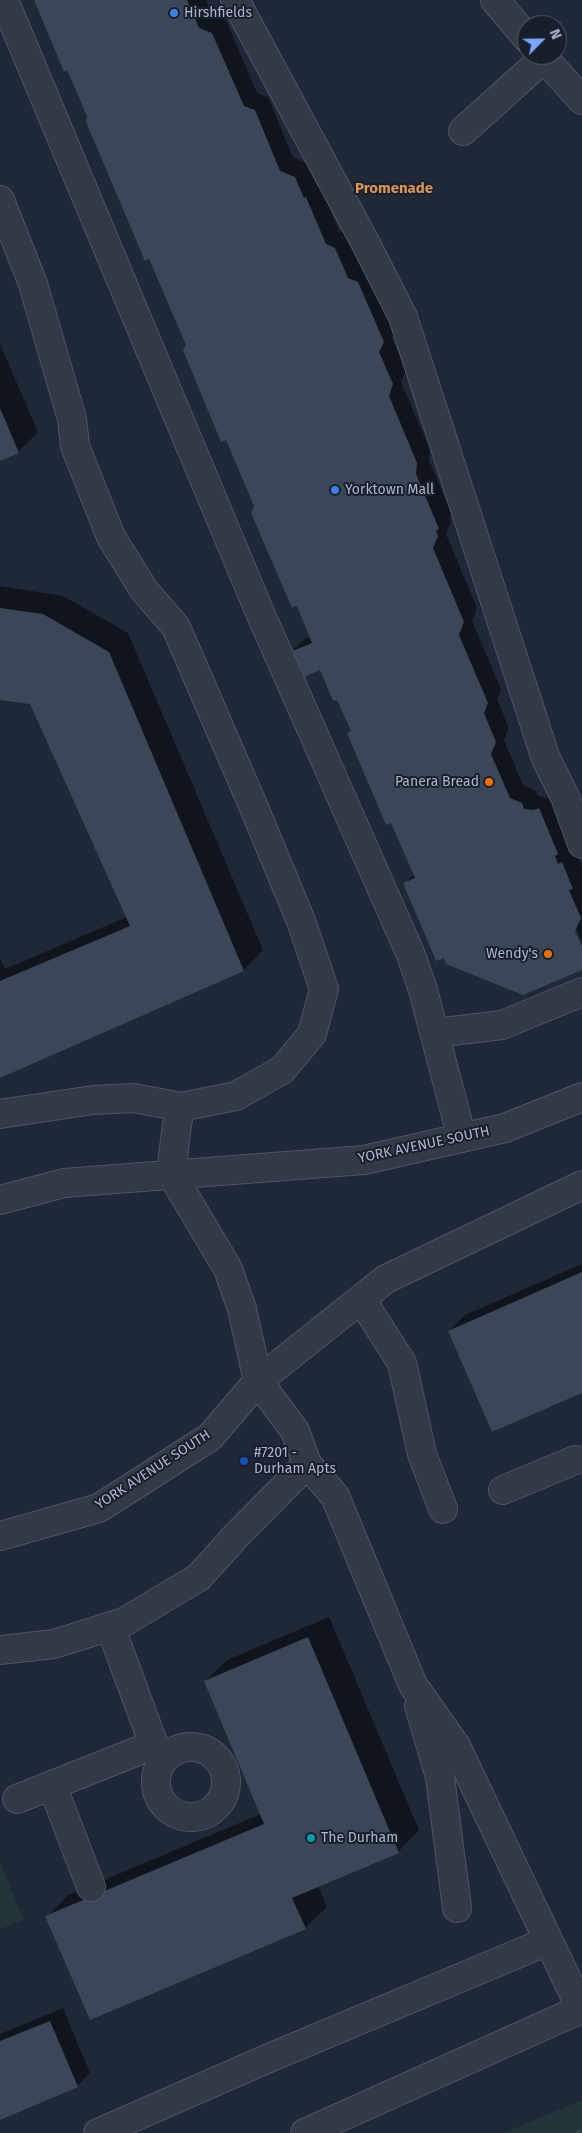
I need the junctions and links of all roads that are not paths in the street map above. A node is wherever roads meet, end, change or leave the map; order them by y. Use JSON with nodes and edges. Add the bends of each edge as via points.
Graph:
{"nodes":[{"id":1,"x":4,"y":0,"type":"edge"},
{"id":2,"x":235,"y":0,"type":"edge"},
{"id":3,"x":495,"y":0,"type":"edge"},
{"id":4,"x":517,"y":26,"type":"edge"},
{"id":5,"x":523,"y":65,"type":"edge"},
{"id":6,"x":550,"y":65,"type":"edge"},
{"id":7,"x":582,"y":100,"type":"edge"},
{"id":8,"x":463,"y":131,"type":"dead end"},
{"id":9,"x":0,"y":200,"type":"edge"},
{"id":10,"x":582,"y":844,"type":"edge"},
{"id":11,"x":582,"y":992,"type":"edge"},
{"id":12,"x":435,"y":1033,"type":"junction"},
{"id":13,"x":582,"y":1097,"type":"edge"},
{"id":14,"x":181,"y":1107,"type":"junction"},
{"id":15,"x":0,"y":1114,"type":"edge"},
{"id":16,"x":462,"y":1138,"type":"junction"},
{"id":17,"x":171,"y":1174,"type":"junction"},
{"id":18,"x":582,"y":1185,"type":"edge"},
{"id":19,"x":0,"y":1200,"type":"edge"},
{"id":20,"x":361,"y":1299,"type":"junction"},
{"id":21,"x":258,"y":1381,"type":"junction"},
{"id":22,"x":575,"y":1460,"type":"dead end"},
{"id":23,"x":307,"y":1464,"type":"junction"},
{"id":24,"x":503,"y":1490,"type":"dead end"},
{"id":25,"x":443,"y":1509,"type":"dead end"},
{"id":26,"x":0,"y":1536,"type":"edge"},
{"id":27,"x":110,"y":1626,"type":"junction"},
{"id":28,"x":0,"y":1650,"type":"edge"},
{"id":29,"x":413,"y":1685,"type":"junction"},
{"id":30,"x":52,"y":1785,"type":"junction"},
{"id":31,"x":17,"y":1799,"type":"dead end"},
{"id":32,"x":91,"y":1887,"type":"dead end"},
{"id":33,"x":457,"y":1908,"type":"dead end"},
{"id":34,"x":548,"y":1941,"type":"junction"},
{"id":35,"x":98,"y":2133,"type":"edge"},
{"id":36,"x":306,"y":2133,"type":"edge"}],
"edges":[{"from":1,"to":12,"type":"street","via":[[258,608],[411,955]]},
{"from":2,"to":10,"type":"street","via":[[403,317],[546,759],[565,797]]},
{"from":3,"to":4,"type":"street"},
{"from":5,"to":8,"type":"street"},
{"from":6,"to":7,"type":"street"},
{"from":9,"to":14,"type":"street","via":[[33,284],[72,419],[75,446],[111,537],[144,590],[176,627],[287,887],[324,989],[312,1034],[282,1070],[236,1096]]},
{"from":11,"to":12,"type":"street","via":[[502,1025]]},
{"from":12,"to":16,"type":"street"},
{"from":13,"to":16,"type":"street","name":"YORK AVENUE SOUTH","via":[[504,1128]]},
{"from":14,"to":15,"type":"street","via":[[134,1098],[101,1099]]},
{"from":14,"to":17,"type":"street"},
{"from":16,"to":17,"type":"street","name":"YORK AVENUE SOUTH","via":[[364,1160]]},
{"from":17,"to":19,"type":"street","name":"YORK AVENUE SOUTH","via":[[64,1183]]},
{"from":17,"to":21,"type":"street","via":[[228,1269],[242,1309]]},
{"from":18,"to":20,"type":"street","name":"YORK AVENUE SOUTH","via":[[386,1279]]},
{"from":20,"to":21,"type":"street","name":"YORK AVENUE SOUTH"},
{"from":20,"to":25,"type":"street","via":[[402,1363],[422,1454]]},
{"from":21,"to":23,"type":"street","via":[[295,1431]]},
{"from":21,"to":26,"type":"street","name":"YORK AVENUE SOUTH","via":[[210,1437],[99,1508]]},
{"from":22,"to":24,"type":"street"},
{"from":23,"to":27,"type":"street","via":[[199,1577],[124,1622]]},
{"from":23,"to":29,"type":"street","via":[[335,1496]]},
{"from":27,"to":28,"type":"street","via":[[54,1644]]},
{"from":27,"to":30,"type":"street","via":[[157,1754]]},
{"from":29,"to":33,"type":"street","via":[[440,1777]]},
{"from":29,"to":34,"type":"street","via":[[456,1746]]},
{"from":30,"to":31,"type":"street"},
{"from":30,"to":32,"type":"street"},
{"from":34,"to":35,"type":"street"},
{"from":34,"to":36,"type":"street","via":[[581,2009]]}]}
